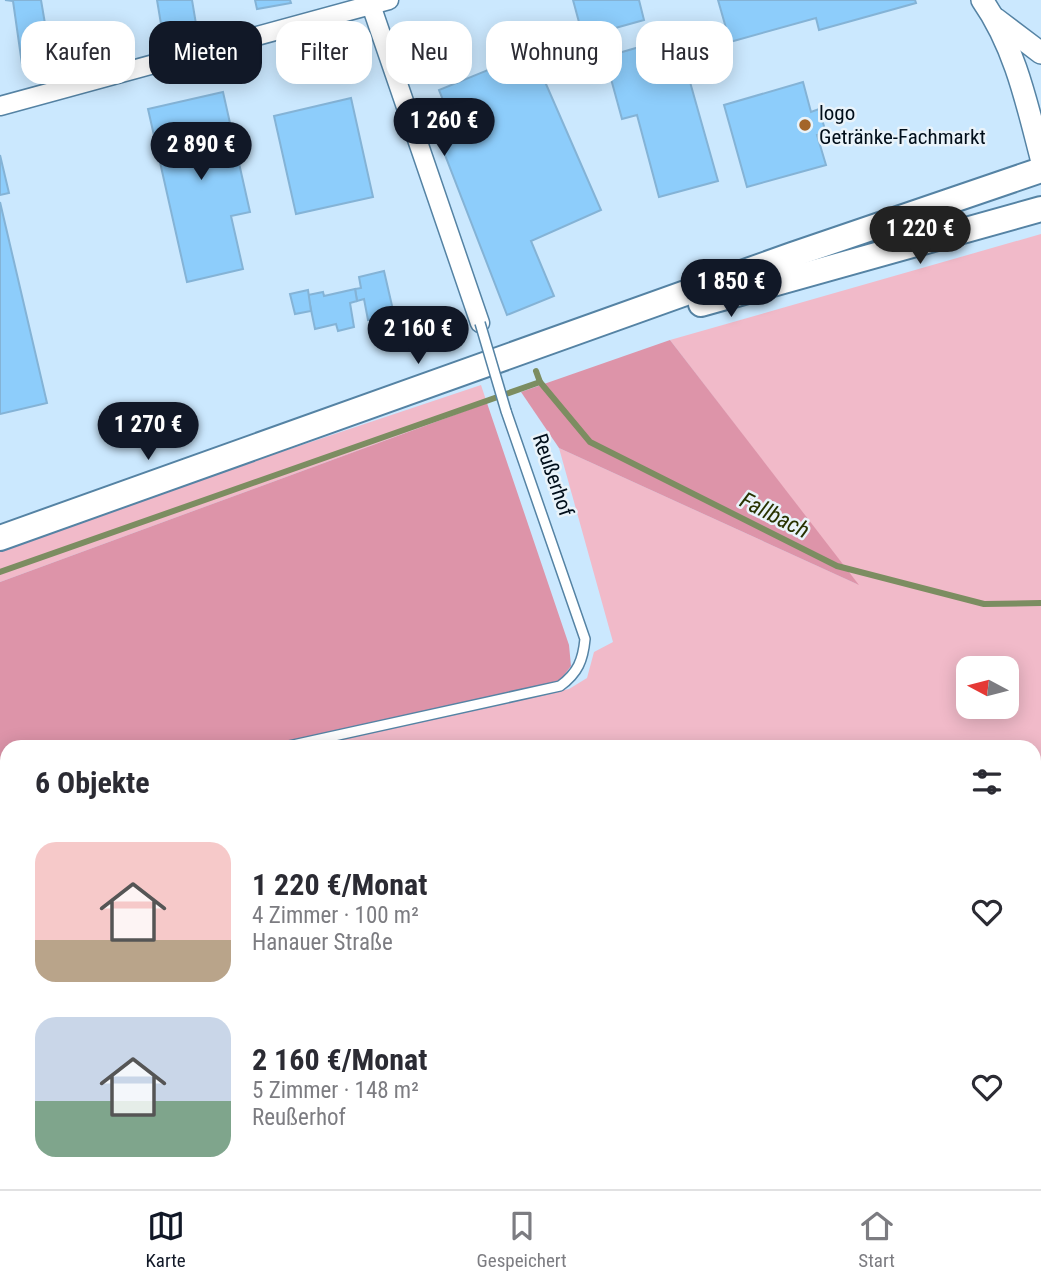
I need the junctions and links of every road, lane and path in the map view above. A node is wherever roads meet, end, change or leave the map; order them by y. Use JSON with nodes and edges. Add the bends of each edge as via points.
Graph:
{"nodes":[{"id":1,"x":389,"y":0,"type":"edge"},
{"id":2,"x":982,"y":0,"type":"edge"},
{"id":3,"x":371,"y":5,"type":"junction"},
{"id":4,"x":995,"y":18,"type":"junction"},
{"id":5,"x":1041,"y":53,"type":"edge"},
{"id":6,"x":0,"y":106,"type":"edge"},
{"id":7,"x":1041,"y":158,"type":"edge"},
{"id":8,"x":1041,"y":170,"type":"edge"},
{"id":9,"x":1041,"y":209,"type":"edge"},
{"id":10,"x":480,"y":323,"type":"joint"},
{"id":11,"x":541,"y":346,"type":"junction"},
{"id":12,"x":0,"y":538,"type":"edge"},
{"id":13,"x":316,"y":740,"type":"edge"}],
"edges":[{"from":1,"to":3,"type":"street"},
{"from":2,"to":4,"type":"street"},
{"from":3,"to":6,"type":"street"},
{"from":3,"to":10,"type":"street","name":"Reußerhof"},
{"from":4,"to":5,"type":"street"},
{"from":4,"to":7,"type":"street","via":[[1019,75]]},
{"from":8,"to":11,"type":"main road"},
{"from":9,"to":11,"type":"main road"},
{"from":10,"to":13,"type":"lane","name":"Reußerhof","bridge":true,"via":[[585,639],[583,660],[561,686]]},
{"from":11,"to":12,"type":"main road"}]}
